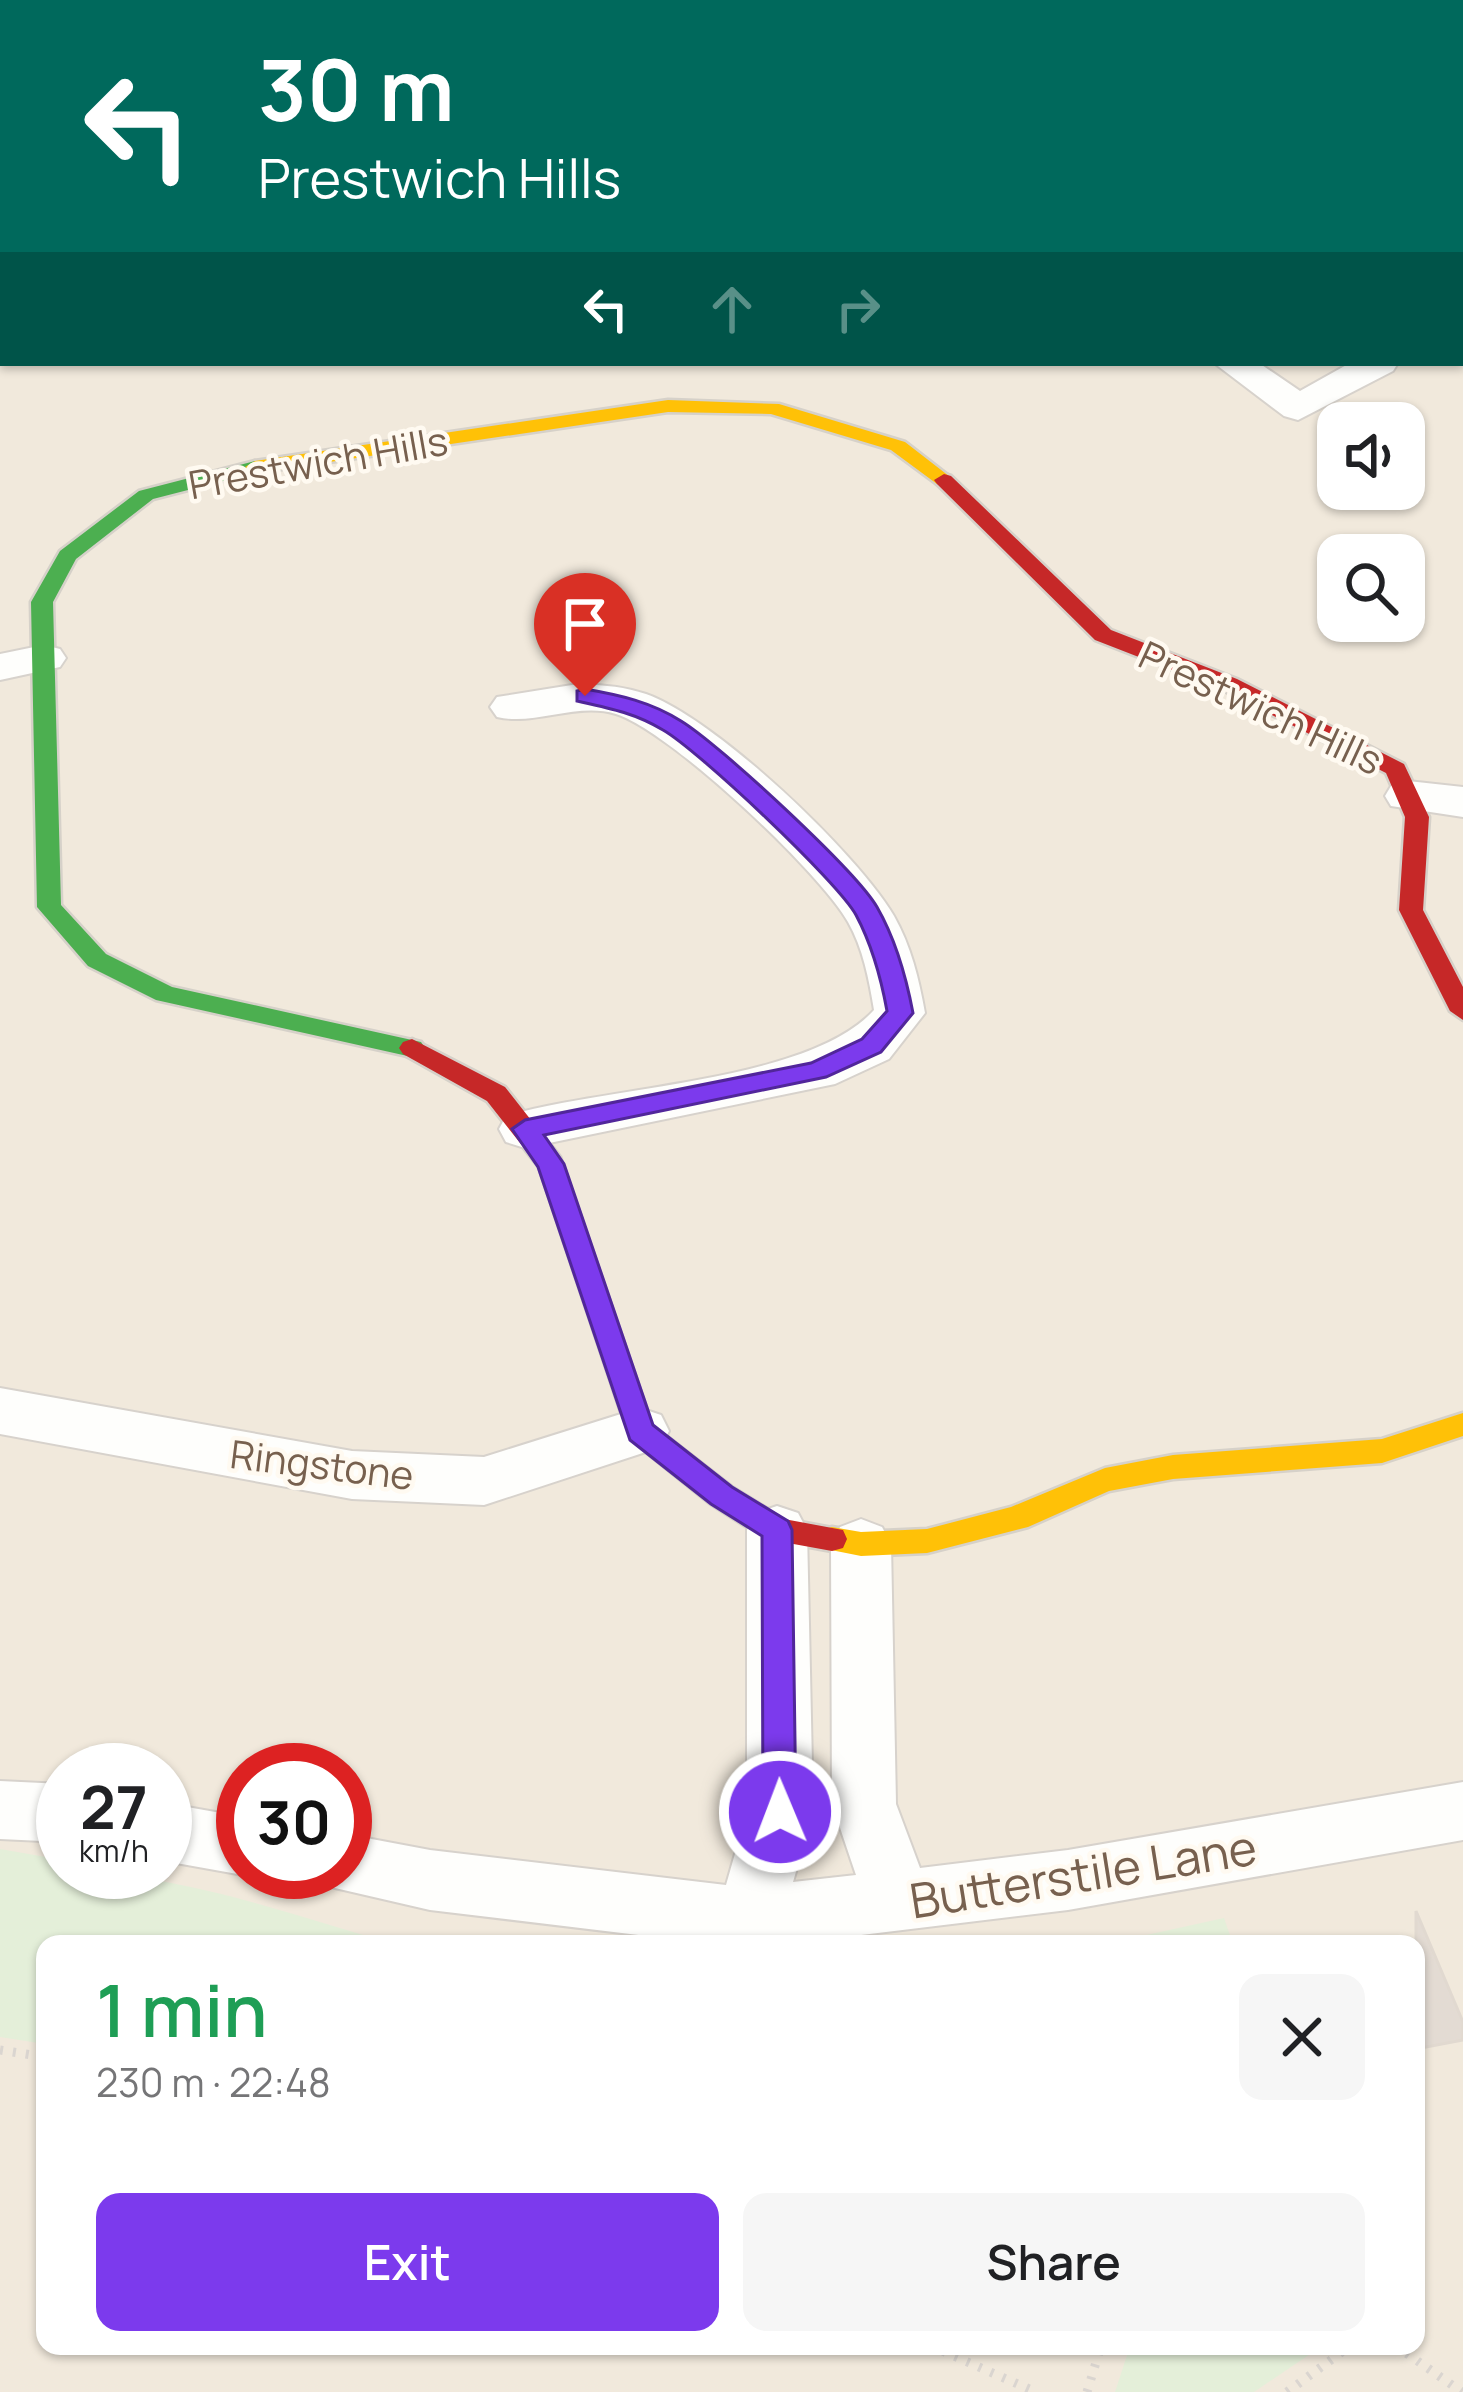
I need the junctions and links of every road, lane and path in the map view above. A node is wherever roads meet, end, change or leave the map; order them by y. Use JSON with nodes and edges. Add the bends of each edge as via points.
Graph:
{"nodes":[{"id":1,"x":1237,"y":366,"type":"edge"},
{"id":2,"x":1374,"y":366,"type":"edge"},
{"id":3,"x":1298,"y":408,"type":"junction"},
{"id":4,"x":1317,"y":420,"type":"edge"},
{"id":5,"x":44,"y":658,"type":"junction"},
{"id":6,"x":0,"y":667,"type":"edge"},
{"id":7,"x":515,"y":712,"type":"dead end"},
{"id":8,"x":1408,"y":796,"type":"junction"},
{"id":9,"x":1463,"y":802,"type":"edge"},
{"id":10,"x":1463,"y":1011,"type":"edge"},
{"id":11,"x":525,"y":1129,"type":"junction"},
{"id":12,"x":0,"y":1411,"type":"edge"},
{"id":13,"x":1463,"y":1424,"type":"edge"},
{"id":14,"x":640,"y":1431,"type":"junction"},
{"id":15,"x":777,"y":1530,"type":"junction"},
{"id":16,"x":861,"y":1544,"type":"junction"},
{"id":17,"x":0,"y":1810,"type":"edge"},
{"id":18,"x":1463,"y":1811,"type":"edge"},
{"id":19,"x":36,"y":1812,"type":"edge"},
{"id":20,"x":372,"y":1868,"type":"edge"},
{"id":21,"x":899,"y":1901,"type":"junction"},
{"id":22,"x":751,"y":1918,"type":"junction"},
{"id":23,"x":0,"y":2050,"type":"edge"},
{"id":24,"x":36,"y":2056,"type":"edge"},
{"id":25,"x":952,"y":2355,"type":"edge"},
{"id":26,"x":1098,"y":2355,"type":"edge"},
{"id":27,"x":1338,"y":2355,"type":"edge"},
{"id":28,"x":1409,"y":2355,"type":"edge"},
{"id":29,"x":1036,"y":2392,"type":"edge"},
{"id":30,"x":1088,"y":2392,"type":"edge"},
{"id":31,"x":1287,"y":2392,"type":"edge"},
{"id":32,"x":1462,"y":2392,"type":"edge"}],
"edges":[{"from":1,"to":3,"type":"street"},
{"from":2,"to":3,"type":"street"},
{"from":3,"to":4,"type":"street"},
{"from":5,"to":6,"type":"street"},
{"from":5,"to":8,"type":"street","name":"Prestwich Hills","via":[[42,602],[67,555],[146,495],[239,469],[668,406],[772,408],[898,446],[965,496],[1103,635],[1229,683],[1396,769]]},
{"from":5,"to":11,"type":"street","name":"Prestwich Hills","via":[[49,907],[97,960],[165,994],[409,1046],[496,1094]]},
{"from":7,"to":11,"type":"street","via":[[585,696],[632,705],[677,728],[865,908],[892,970],[900,1013],[872,1046],[817,1071]]},
{"from":8,"to":9,"type":"street"},
{"from":8,"to":10,"type":"street","name":"Prestwich Hills","via":[[1417,817],[1411,910]]},
{"from":11,"to":14,"type":"street","name":"Prestwich Hills","via":[[551,1164]]},
{"from":12,"to":14,"type":"street","name":"Ringstone","via":[[352,1475],[484,1481]]},
{"from":13,"to":16,"type":"street","via":[[1382,1451],[1105,1480],[1017,1518],[927,1540]]},
{"from":14,"to":15,"type":"street"},
{"from":15,"to":16,"type":"street"},
{"from":15,"to":22,"type":"street","via":[[780,1812]]},
{"from":16,"to":21,"type":"street","via":[[864,1804]]},
{"from":17,"to":19,"type":"street"},
{"from":18,"to":21,"type":"street","name":"Butterstile Lane"},
{"from":20,"to":22,"type":"street","name":"Butterstile Lane"},
{"from":21,"to":22,"type":"street","name":"Butterstile Lane"},
{"from":23,"to":24,"type":"path"},
{"from":25,"to":29,"type":"path"},
{"from":26,"to":30,"type":"path"},
{"from":27,"to":31,"type":"path"},
{"from":28,"to":32,"type":"path"}]}
